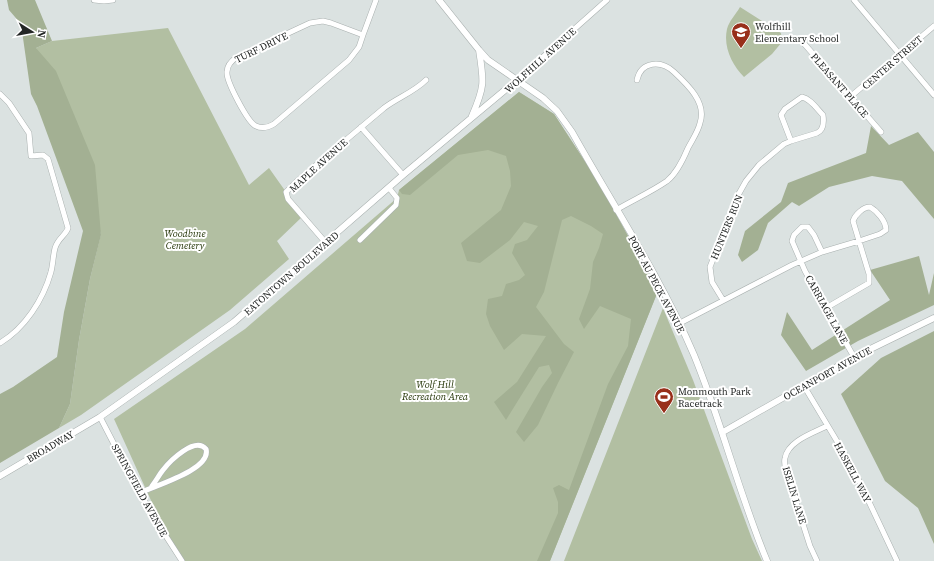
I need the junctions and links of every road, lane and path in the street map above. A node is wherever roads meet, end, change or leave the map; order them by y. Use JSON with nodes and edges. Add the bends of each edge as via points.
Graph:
{"nodes":[{"id":1,"x":94,"y":0,"type":"edge"},
{"id":2,"x":113,"y":0,"type":"edge"},
{"id":3,"x":376,"y":0,"type":"edge"},
{"id":4,"x":439,"y":0,"type":"edge"},
{"id":5,"x":607,"y":0,"type":"edge"},
{"id":6,"x":854,"y":0,"type":"edge"},
{"id":7,"x":934,"y":26,"type":"edge"},
{"id":8,"x":363,"y":35,"type":"junction"},
{"id":9,"x":800,"y":39,"type":"dead end"},
{"id":10,"x":478,"y":50,"type":"junction"},
{"id":11,"x":900,"y":55,"type":"junction"},
{"id":12,"x":426,"y":80,"type":"dead end"},
{"id":13,"x":517,"y":80,"type":"junction"},
{"id":14,"x":637,"y":80,"type":"dead end"},
{"id":15,"x":0,"y":94,"type":"edge"},
{"id":16,"x":934,"y":95,"type":"edge"},
{"id":17,"x":850,"y":97,"type":"junction"},
{"id":18,"x":472,"y":118,"type":"junction"},
{"id":19,"x":361,"y":127,"type":"junction"},
{"id":20,"x":881,"y":132,"type":"dead end"},
{"id":21,"x":791,"y":141,"type":"junction"},
{"id":22,"x":403,"y":175,"type":"junction"},
{"id":23,"x":389,"y":188,"type":"junction"},
{"id":24,"x":616,"y":210,"type":"junction"},
{"id":25,"x":360,"y":240,"type":"dead end"},
{"id":26,"x":859,"y":241,"type":"junction"},
{"id":27,"x":326,"y":243,"type":"junction"},
{"id":28,"x":822,"y":252,"type":"junction"},
{"id":29,"x":801,"y":261,"type":"junction"},
{"id":30,"x":723,"y":300,"type":"junction"},
{"id":31,"x":826,"y":308,"type":"junction"},
{"id":32,"x":934,"y":318,"type":"edge"},
{"id":33,"x":680,"y":323,"type":"junction"},
{"id":34,"x":0,"y":343,"type":"edge"},
{"id":35,"x":854,"y":357,"type":"junction"},
{"id":36,"x":804,"y":386,"type":"junction"},
{"id":37,"x":100,"y":417,"type":"junction"},
{"id":38,"x":827,"y":426,"type":"junction"},
{"id":39,"x":723,"y":432,"type":"junction"},
{"id":40,"x":0,"y":476,"type":"edge"},
{"id":41,"x":152,"y":486,"type":"junction"},
{"id":42,"x":140,"y":493,"type":"junction"},
{"id":43,"x":182,"y":561,"type":"edge"},
{"id":44,"x":767,"y":561,"type":"edge"},
{"id":45,"x":817,"y":561,"type":"edge"},
{"id":46,"x":897,"y":561,"type":"edge"}],
"edges":[{"from":1,"to":2,"type":"street"},
{"from":3,"to":8,"type":"street","name":"TURF DRIVE"},
{"from":4,"to":10,"type":"street"},
{"from":5,"to":13,"type":"street","name":"WOLFHILL AVENUE"},
{"from":6,"to":11,"type":"street"},
{"from":7,"to":11,"type":"street","name":"CENTER STREET"},
{"from":8,"to":8,"type":"street","name":"TURF DRIVE","via":[[323,21],[314,22],[237,57],[230,63],[227,77],[252,124],[261,128],[271,126],[349,60]]},
{"from":9,"to":17,"type":"street","name":"PLEASANT PLACE"},
{"from":10,"to":13,"type":"street","name":"PORT AU PECK AVENUE","via":[[499,69]]},
{"from":10,"to":18,"type":"street","via":[[483,88]]},
{"from":11,"to":16,"type":"street"},
{"from":11,"to":17,"type":"street","name":"CENTER STREET"},
{"from":12,"to":19,"type":"street","via":[[416,89],[392,101]]},
{"from":13,"to":18,"type":"street","name":"WOLFHILL AVENUE"},
{"from":13,"to":24,"type":"street","name":"PORT AU PECK AVENUE","via":[[543,98],[563,118]]},
{"from":14,"to":24,"type":"street","via":[[638,75],[648,65],[659,64],[668,67],[696,96],[701,106],[702,117],[682,162],[672,176]]},
{"from":15,"to":34,"type":"street","via":[[29,133],[31,156],[43,155],[48,159],[68,228],[58,241],[47,284],[38,302],[20,327]]},
{"from":17,"to":20,"type":"street","name":"PLEASANT PLACE"},
{"from":18,"to":22,"type":"street","name":"EATONTOWN BOULEVARD"},
{"from":19,"to":22,"type":"street"},
{"from":19,"to":27,"type":"street","name":"MAPLE AVENUE","via":[[286,192],[288,199]]},
{"from":21,"to":21,"type":"street","via":[[822,130],[823,116],[804,97],[798,98],[781,115]]},
{"from":21,"to":30,"type":"street","name":"HUNTERS RUN","via":[[766,159],[751,174],[741,190],[711,264],[712,282]]},
{"from":22,"to":23,"type":"street","name":"EATONTOWN BOULEVARD"},
{"from":23,"to":25,"type":"street","via":[[397,198],[396,205]]},
{"from":23,"to":27,"type":"street","name":"EATONTOWN BOULEVARD"},
{"from":24,"to":33,"type":"street","name":"PORT AU PECK AVENUE"},
{"from":26,"to":26,"type":"street","via":[[853,221],[862,210],[870,207],[883,220],[886,230]]},
{"from":26,"to":28,"type":"street"},
{"from":26,"to":31,"type":"street","via":[[870,278],[866,285]]},
{"from":27,"to":37,"type":"street","name":"EATONTOWN BOULEVARD","via":[[234,322]]},
{"from":28,"to":29,"type":"street"},
{"from":28,"to":29,"type":"street","name":"CARRIAGE LANE","via":[[808,227],[802,227],[792,238]]},
{"from":29,"to":30,"type":"street"},
{"from":29,"to":31,"type":"street","name":"CARRIAGE LANE"},
{"from":30,"to":33,"type":"street"},
{"from":31,"to":35,"type":"street","name":"CARRIAGE LANE"},
{"from":32,"to":35,"type":"street","name":"OCEANPORT AVENUE"},
{"from":33,"to":39,"type":"street","name":"PORT AU PECK AVENUE","via":[[704,378]]},
{"from":35,"to":36,"type":"street","name":"OCEANPORT AVENUE"},
{"from":36,"to":38,"type":"street","name":"HASKELL WAY"},
{"from":36,"to":39,"type":"street","name":"OCEANPORT AVENUE"},
{"from":37,"to":40,"type":"street","name":"BROADWAY"},
{"from":37,"to":42,"type":"street","name":"SPRINGFIELD AVENUE"},
{"from":38,"to":45,"type":"street","name":"ISELIN LANE","via":[[790,447],[785,459],[786,471]]},
{"from":38,"to":46,"type":"street","name":"HASKELL WAY","via":[[853,468]]},
{"from":39,"to":44,"type":"street","name":"PORT AU PECK AVENUE"},
{"from":41,"to":41,"type":"street","via":[[169,482],[200,464],[207,454],[204,447],[195,445],[184,451],[163,470]]},
{"from":41,"to":42,"type":"street"},
{"from":42,"to":43,"type":"street","name":"SPRINGFIELD AVENUE"}]}
